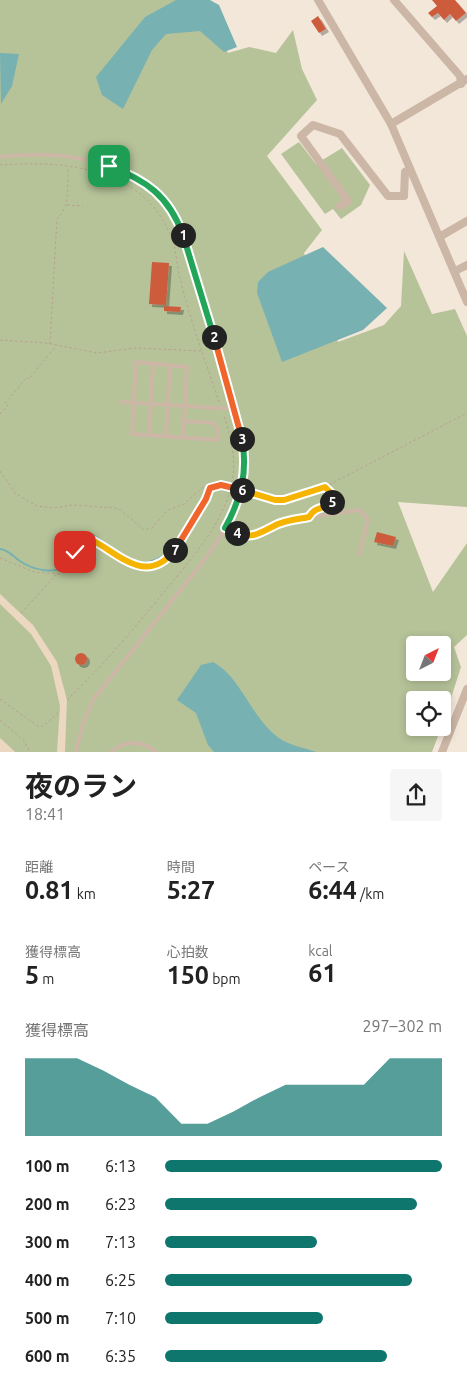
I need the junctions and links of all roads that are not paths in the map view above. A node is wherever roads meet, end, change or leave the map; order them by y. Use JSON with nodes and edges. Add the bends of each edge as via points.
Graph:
{"nodes":[{"id":1,"x":318,"y":0,"type":"edge"},
{"id":2,"x":394,"y":0,"type":"edge"},
{"id":3,"x":464,"y":82,"type":"edge"},
{"id":4,"x":392,"y":124,"type":"junction"},
{"id":5,"x":0,"y":157,"type":"edge"},
{"id":6,"x":410,"y":169,"type":"junction"},
{"id":7,"x":340,"y":206,"type":"dead end"},
{"id":8,"x":467,"y":220,"type":"edge"},
{"id":9,"x":440,"y":236,"type":"junction"},
{"id":10,"x":467,"y":265,"type":"edge"},
{"id":11,"x":454,"y":271,"type":"junction"},
{"id":12,"x":467,"y":302,"type":"edge"},
{"id":13,"x":153,"y":363,"type":"junction"},
{"id":14,"x":170,"y":365,"type":"junction"},
{"id":15,"x":121,"y":402,"type":"dead end"},
{"id":16,"x":134,"y":403,"type":"junction"},
{"id":17,"x":150,"y":404,"type":"junction"},
{"id":18,"x":168,"y":405,"type":"junction"},
{"id":19,"x":184,"y":406,"type":"junction"},
{"id":20,"x":234,"y":409,"type":"junction"},
{"id":21,"x":184,"y":421,"type":"junction"},
{"id":22,"x":149,"y":435,"type":"junction"},
{"id":23,"x":166,"y":436,"type":"junction"},
{"id":24,"x":183,"y":437,"type":"junction"},
{"id":25,"x":225,"y":528,"type":"junction"},
{"id":26,"x":358,"y":555,"type":"dead end"},
{"id":27,"x":467,"y":689,"type":"edge"},
{"id":28,"x":76,"y":752,"type":"edge"},
{"id":29,"x":111,"y":752,"type":"edge"},
{"id":30,"x":156,"y":752,"type":"edge"},
{"id":31,"x":442,"y":752,"type":"edge"}],
"edges":[{"from":1,"to":4,"type":"street"},
{"from":2,"to":3,"type":"street"},
{"from":3,"to":4,"type":"street"},
{"from":4,"to":6,"type":"street"},
{"from":5,"to":20,"type":"lane","via":[[52,155],[109,166],[137,177],[159,195],[178,220]]},
{"from":6,"to":7,"type":"street","via":[[405,172],[404,196],[388,196],[340,134],[313,125],[301,136],[348,200]]},
{"from":6,"to":9,"type":"street"},
{"from":8,"to":9,"type":"street"},
{"from":9,"to":11,"type":"street"},
{"from":10,"to":11,"type":"street"},
{"from":11,"to":12,"type":"street"},
{"from":13,"to":14,"type":"lane"},
{"from":13,"to":16,"type":"lane","via":[[136,362]]},
{"from":13,"to":17,"type":"lane"},
{"from":14,"to":18,"type":"lane"},
{"from":14,"to":19,"type":"lane","via":[[187,367]]},
{"from":15,"to":16,"type":"lane"},
{"from":16,"to":17,"type":"lane"},
{"from":16,"to":22,"type":"lane","via":[[132,434]]},
{"from":17,"to":18,"type":"lane"},
{"from":17,"to":22,"type":"lane"},
{"from":18,"to":19,"type":"lane"},
{"from":18,"to":23,"type":"lane"},
{"from":19,"to":20,"type":"lane"},
{"from":19,"to":21,"type":"lane"},
{"from":20,"to":25,"type":"lane","via":[[243,441],[245,468],[239,499]]},
{"from":21,"to":24,"type":"lane"},
{"from":21,"to":24,"type":"lane","via":[[214,422],[218,440]]},
{"from":22,"to":23,"type":"lane"},
{"from":23,"to":24,"type":"lane"},
{"from":25,"to":26,"type":"lane","via":[[249,537],[284,522],[355,510],[364,513],[368,520]]},
{"from":25,"to":28,"type":"lane","via":[[194,574],[94,698],[83,722]]},
{"from":27,"to":31,"type":"street"},
{"from":29,"to":30,"type":"lane","via":[[122,744],[134,743]]}]}
